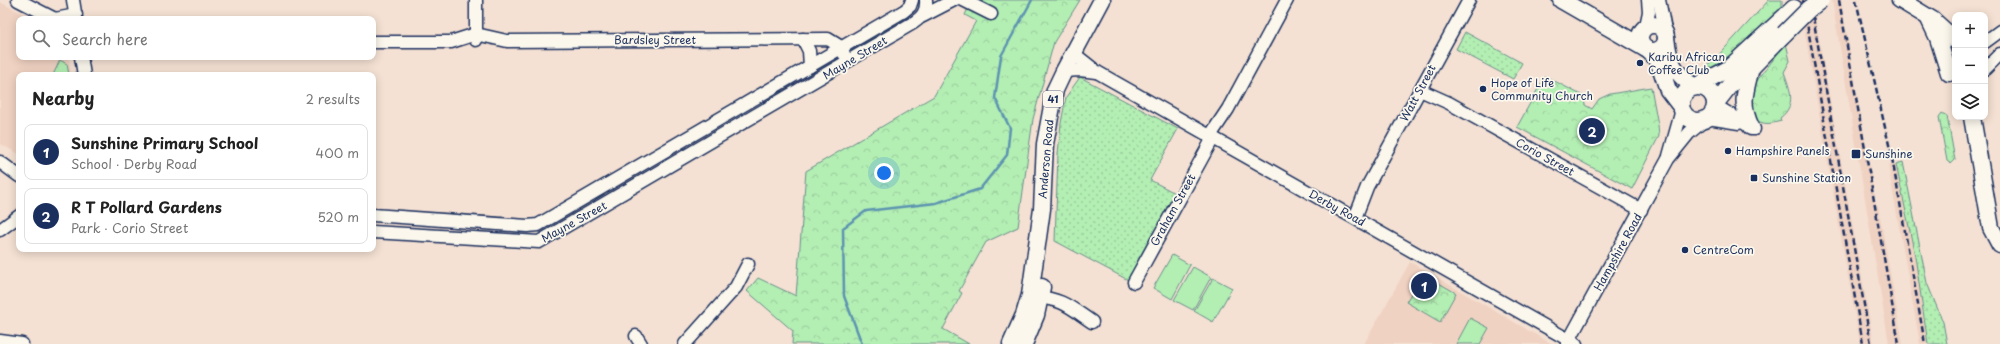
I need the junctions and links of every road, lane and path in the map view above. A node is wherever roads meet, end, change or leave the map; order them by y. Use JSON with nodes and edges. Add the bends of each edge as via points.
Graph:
{"nodes":[{"id":1,"x":18,"y":0,"type":"edge"},
{"id":2,"x":73,"y":0,"type":"edge"},
{"id":3,"x":476,"y":0,"type":"edge"},
{"id":4,"x":912,"y":0,"type":"edge"},
{"id":5,"x":926,"y":0,"type":"edge"},
{"id":6,"x":954,"y":0,"type":"edge"},
{"id":7,"x":963,"y":0,"type":"edge"},
{"id":8,"x":1102,"y":0,"type":"edge"},
{"id":9,"x":1287,"y":0,"type":"edge"},
{"id":10,"x":1469,"y":0,"type":"edge"},
{"id":11,"x":1561,"y":0,"type":"edge"},
{"id":12,"x":1648,"y":0,"type":"edge"},
{"id":13,"x":1659,"y":0,"type":"edge"},
{"id":14,"x":1821,"y":0,"type":"edge"},
{"id":15,"x":1900,"y":0,"type":"edge"},
{"id":16,"x":1800,"y":3,"type":"edge"},
{"id":17,"x":990,"y":14,"type":"dead end"},
{"id":18,"x":49,"y":16,"type":"edge"},
{"id":19,"x":76,"y":16,"type":"edge"},
{"id":20,"x":923,"y":16,"type":"junction"},
{"id":21,"x":1927,"y":16,"type":"junction"},
{"id":22,"x":1595,"y":19,"type":"junction"},
{"id":23,"x":888,"y":20,"type":"junction"},
{"id":24,"x":1645,"y":27,"type":"junction"},
{"id":25,"x":1783,"y":27,"type":"junction"},
{"id":26,"x":2000,"y":31,"type":"edge"},
{"id":27,"x":896,"y":34,"type":"junction"},
{"id":28,"x":476,"y":37,"type":"junction"},
{"id":29,"x":1666,"y":37,"type":"junction"},
{"id":30,"x":1952,"y":37,"type":"edge"},
{"id":31,"x":803,"y":39,"type":"junction"},
{"id":32,"x":1988,"y":40,"type":"edge"},
{"id":33,"x":376,"y":42,"type":"edge"},
{"id":34,"x":841,"y":47,"type":"junction"},
{"id":35,"x":1647,"y":50,"type":"junction"},
{"id":36,"x":1073,"y":53,"type":"junction"},
{"id":37,"x":2000,"y":54,"type":"edge"},
{"id":38,"x":1952,"y":56,"type":"edge"},
{"id":39,"x":82,"y":60,"type":"edge"},
{"id":40,"x":849,"y":62,"type":"junction"},
{"id":41,"x":810,"y":66,"type":"junction"},
{"id":42,"x":1988,"y":66,"type":"edge"},
{"id":43,"x":1751,"y":68,"type":"junction"},
{"id":44,"x":1064,"y":71,"type":"junction"},
{"id":45,"x":84,"y":72,"type":"edge"},
{"id":46,"x":1097,"y":72,"type":"junction"},
{"id":47,"x":1952,"y":75,"type":"edge"},
{"id":48,"x":1952,"y":76,"type":"edge"},
{"id":49,"x":1421,"y":87,"type":"junction"},
{"id":50,"x":1695,"y":87,"type":"junction"},
{"id":51,"x":1682,"y":109,"type":"junction"},
{"id":52,"x":1711,"y":112,"type":"junction"},
{"id":53,"x":725,"y":115,"type":"junction"},
{"id":54,"x":1973,"y":120,"type":"edge"},
{"id":55,"x":1980,"y":120,"type":"edge"},
{"id":56,"x":1750,"y":127,"type":"joint"},
{"id":57,"x":732,"y":130,"type":"junction"},
{"id":58,"x":1213,"y":138,"type":"junction"},
{"id":59,"x":1668,"y":159,"type":"junction"},
{"id":60,"x":0,"y":161,"type":"edge"},
{"id":61,"x":1986,"y":165,"type":"junction"},
{"id":62,"x":16,"y":167,"type":"edge"},
{"id":63,"x":16,"y":174,"type":"edge"},
{"id":64,"x":1641,"y":210,"type":"junction"},
{"id":65,"x":376,"y":215,"type":"edge"},
{"id":66,"x":1352,"y":216,"type":"junction"},
{"id":67,"x":16,"y":217,"type":"edge"},
{"id":68,"x":2000,"y":223,"type":"edge"},
{"id":69,"x":0,"y":230,"type":"edge"},
{"id":70,"x":376,"y":232,"type":"edge"},
{"id":71,"x":2000,"y":245,"type":"edge"},
{"id":72,"x":748,"y":264,"type":"dead end"},
{"id":73,"x":1134,"y":282,"type":"dead end"},
{"id":74,"x":1035,"y":296,"type":"junction"},
{"id":75,"x":1092,"y":322,"type":"dead end"},
{"id":76,"x":0,"y":341,"type":"edge"},
{"id":77,"x":691,"y":342,"type":"edge"},
{"id":78,"x":1571,"y":342,"type":"edge"},
{"id":79,"x":22,"y":344,"type":"edge"},
{"id":80,"x":1011,"y":344,"type":"edge"},
{"id":81,"x":1024,"y":344,"type":"edge"}],
"edges":[{"from":1,"to":18,"type":"street"},
{"from":2,"to":19,"type":"street"},
{"from":3,"to":28,"type":"street"},
{"from":4,"to":23,"type":"street","name":"Mayne Street","via":[[904,11]]},
{"from":5,"to":20,"type":"street"},
{"from":6,"to":20,"type":"street","name":"Mayne Street"},
{"from":7,"to":17,"type":"street"},
{"from":8,"to":36,"type":"main road","name":"Anderson Road","number":"41"},
{"from":9,"to":58,"type":"street","name":"Graham Street"},
{"from":10,"to":49,"type":"street","name":"Watt Street"},
{"from":11,"to":22,"type":"main road"},
{"from":12,"to":24,"type":"street","via":[[1649,14]]},
{"from":13,"to":29,"type":"street"},
{"from":14,"to":25,"type":"main road","name":"Hampshire Road","bridge":true},
{"from":15,"to":21,"type":"main road"},
{"from":16,"to":25,"type":"main road","name":"Hampshire Road"},
{"from":20,"to":27,"type":"street","name":"Mayne Street"},
{"from":21,"to":30,"type":"main road"},
{"from":21,"to":47,"type":"main road"},
{"from":22,"to":24,"type":"main road","via":[[1628,29]]},
{"from":22,"to":35,"type":"main road"},
{"from":23,"to":27,"type":"street","name":"Mayne Street"},
{"from":23,"to":34,"type":"street","name":"Mayne Street"},
{"from":24,"to":29,"type":"main road","via":[[1651,24],[1663,28]]},
{"from":24,"to":35,"type":"main road","via":[[1639,38]]},
{"from":25,"to":43,"type":"main road","name":"Hampshire Road"},
{"from":25,"to":50,"type":"main road","name":"Hampshire Road","via":[[1728,69]]},
{"from":26,"to":32,"type":"street"},
{"from":27,"to":40,"type":"street","name":"Mayne Street"},
{"from":28,"to":31,"type":"street","name":"Bardsley Street","via":[[490,43]]},
{"from":28,"to":33,"type":"street","name":"Bardsley Street","via":[[464,43]]},
{"from":29,"to":35,"type":"main road","via":[[1664,45],[1659,50]]},
{"from":29,"to":50,"type":"main road","via":[[1673,67]]},
{"from":31,"to":34,"type":"street","name":"Bardsley Street","via":[[828,39]]},
{"from":31,"to":41,"type":"street","via":[[809,51]]},
{"from":34,"to":40,"type":"street"},
{"from":34,"to":41,"type":"street","name":"Mayne Street"},
{"from":35,"to":51,"type":"main road","via":[[1658,60],[1668,90]]},
{"from":36,"to":44,"type":"main road","name":"Anderson Road","number":"41"},
{"from":36,"to":46,"type":"street","name":"Derby Road"},
{"from":37,"to":42,"type":"street"},
{"from":38,"to":48,"type":"main road","via":[[1947,63]]},
{"from":39,"to":45,"type":"street"},
{"from":40,"to":57,"type":"street","name":"Mayne Street"},
{"from":41,"to":53,"type":"street","name":"Mayne Street"},
{"from":43,"to":52,"type":"main road","name":"Hampshire Road","via":[[1730,85]]},
{"from":43,"to":56,"type":"main road","via":[[1743,103]]},
{"from":44,"to":46,"type":"street","name":"Derby Road"},
{"from":44,"to":74,"type":"main road","name":"Anderson Road","number":"41","via":[[1056,90],[1045,144]]},
{"from":46,"to":58,"type":"street","name":"Derby Road"},
{"from":49,"to":64,"type":"street","name":"Corio Street"},
{"from":49,"to":66,"type":"street","name":"Watt Street","via":[[1367,187],[1358,198]]},
{"from":50,"to":51,"type":"main road","via":[[1687,90],[1682,96]]},
{"from":50,"to":52,"type":"main road","via":[[1708,89],[1714,95]]},
{"from":51,"to":52,"type":"main road","via":[[1686,116],[1699,121]]},
{"from":51,"to":59,"type":"street","name":"Hampshire Road"},
{"from":52,"to":56,"type":"street"},
{"from":52,"to":59,"type":"street","name":"Hampshire Road","via":[[1689,133]]},
{"from":53,"to":57,"type":"street"},
{"from":53,"to":65,"type":"street","name":"Mayne Street","via":[[538,225]]},
{"from":54,"to":61,"type":"main road"},
{"from":55,"to":61,"type":"main road"},
{"from":57,"to":70,"type":"street","name":"Mayne Street","via":[[539,242]]},
{"from":58,"to":66,"type":"street","name":"Derby Road"},
{"from":58,"to":73,"type":"street","name":"Graham Street"},
{"from":59,"to":64,"type":"street","name":"Hampshire Road"},
{"from":60,"to":62,"type":"street"},
{"from":60,"to":63,"type":"street"},
{"from":61,"to":68,"type":"main road"},
{"from":61,"to":71,"type":"main road","via":[[1991,228]]},
{"from":64,"to":78,"type":"street","name":"Hampshire Road"},
{"from":66,"to":78,"type":"street","name":"Derby Road"},
{"from":67,"to":69,"type":"street"},
{"from":72,"to":77,"type":"street","via":[[736,287]]},
{"from":74,"to":75,"type":"street","via":[[1068,304]]},
{"from":74,"to":80,"type":"main road","name":"Anderson Road","number":"41"},
{"from":74,"to":81,"type":"main road","name":"Anderson Road","number":"41","via":[[1036,314]]},
{"from":76,"to":79,"type":"street"}]}
